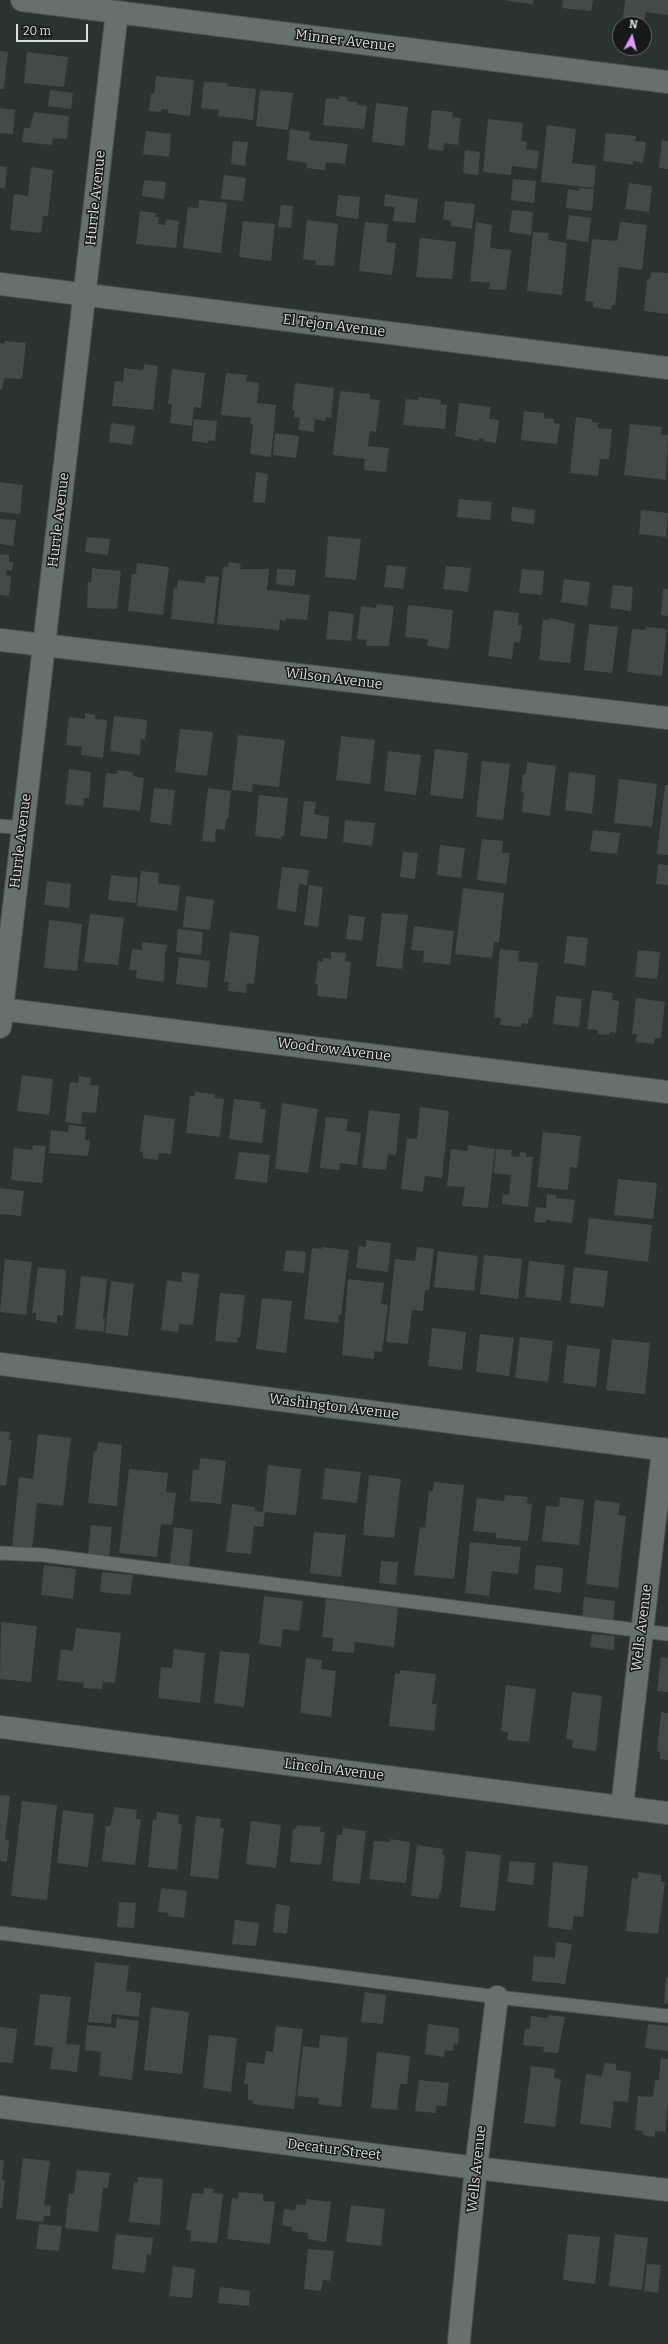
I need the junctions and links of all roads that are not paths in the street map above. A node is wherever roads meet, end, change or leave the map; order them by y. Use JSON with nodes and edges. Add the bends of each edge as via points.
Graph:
{"nodes":[{"id":1,"x":22,"y":0,"type":"edge"},
{"id":2,"x":117,"y":12,"type":"junction"},
{"id":3,"x":668,"y":82,"type":"edge"},
{"id":4,"x":0,"y":284,"type":"edge"},
{"id":5,"x":86,"y":295,"type":"junction"},
{"id":6,"x":668,"y":368,"type":"edge"},
{"id":7,"x":0,"y":640,"type":"edge"},
{"id":8,"x":44,"y":645,"type":"junction"},
{"id":9,"x":668,"y":718,"type":"edge"},
{"id":10,"x":0,"y":826,"type":"edge"},
{"id":11,"x":23,"y":828,"type":"junction"},
{"id":12,"x":1,"y":1015,"type":"edge"},
{"id":13,"x":668,"y":1092,"type":"edge"},
{"id":14,"x":0,"y":1364,"type":"edge"},
{"id":15,"x":665,"y":1450,"type":"edge"},
{"id":16,"x":0,"y":1553,"type":"edge"},
{"id":17,"x":642,"y":1630,"type":"junction"},
{"id":18,"x":668,"y":1634,"type":"edge"},
{"id":19,"x":0,"y":1727,"type":"edge"},
{"id":20,"x":622,"y":1807,"type":"junction"},
{"id":21,"x":668,"y":1813,"type":"edge"},
{"id":22,"x":0,"y":1933,"type":"edge"},
{"id":23,"x":497,"y":1997,"type":"junction"},
{"id":24,"x":668,"y":2016,"type":"edge"},
{"id":25,"x":0,"y":2106,"type":"edge"},
{"id":26,"x":476,"y":2168,"type":"junction"},
{"id":27,"x":668,"y":2190,"type":"edge"},
{"id":28,"x":459,"y":2340,"type":"dead end"}],
"edges":[{"from":1,"to":2,"type":"street","name":"Minner Avenue"},
{"from":2,"to":3,"type":"street","name":"Minner Avenue"},
{"from":2,"to":5,"type":"street","name":"Hurrle Avenue"},
{"from":4,"to":5,"type":"street","name":"El Tejon Avenue"},
{"from":5,"to":6,"type":"street","name":"El Tejon Avenue"},
{"from":5,"to":8,"type":"street","name":"Hurrle Avenue"},
{"from":7,"to":8,"type":"street","name":"Wilson Avenue"},
{"from":8,"to":9,"type":"street","name":"Wilson Avenue"},
{"from":8,"to":11,"type":"street","name":"Hurrle Avenue"},
{"from":10,"to":11,"type":"lane"},
{"from":11,"to":12,"type":"street","name":"Hurrle Avenue"},
{"from":12,"to":13,"type":"street","name":"Woodrow Avenue"},
{"from":14,"to":15,"type":"street","name":"Washington Avenue"},
{"from":15,"to":17,"type":"street","name":"Wells Avenue"},
{"from":16,"to":17,"type":"lane","via":[[43,1555]]},
{"from":17,"to":18,"type":"lane"},
{"from":17,"to":20,"type":"street","name":"Wells Avenue"},
{"from":19,"to":20,"type":"street","name":"Lincoln Avenue"},
{"from":20,"to":21,"type":"street","name":"Lincoln Avenue"},
{"from":22,"to":23,"type":"lane"},
{"from":23,"to":24,"type":"lane"},
{"from":23,"to":26,"type":"street","name":"Wells Avenue"},
{"from":25,"to":26,"type":"street","name":"Decatur Street"},
{"from":26,"to":27,"type":"street","name":"Decatur Street"},
{"from":26,"to":28,"type":"street","name":"Wells Avenue"}]}
